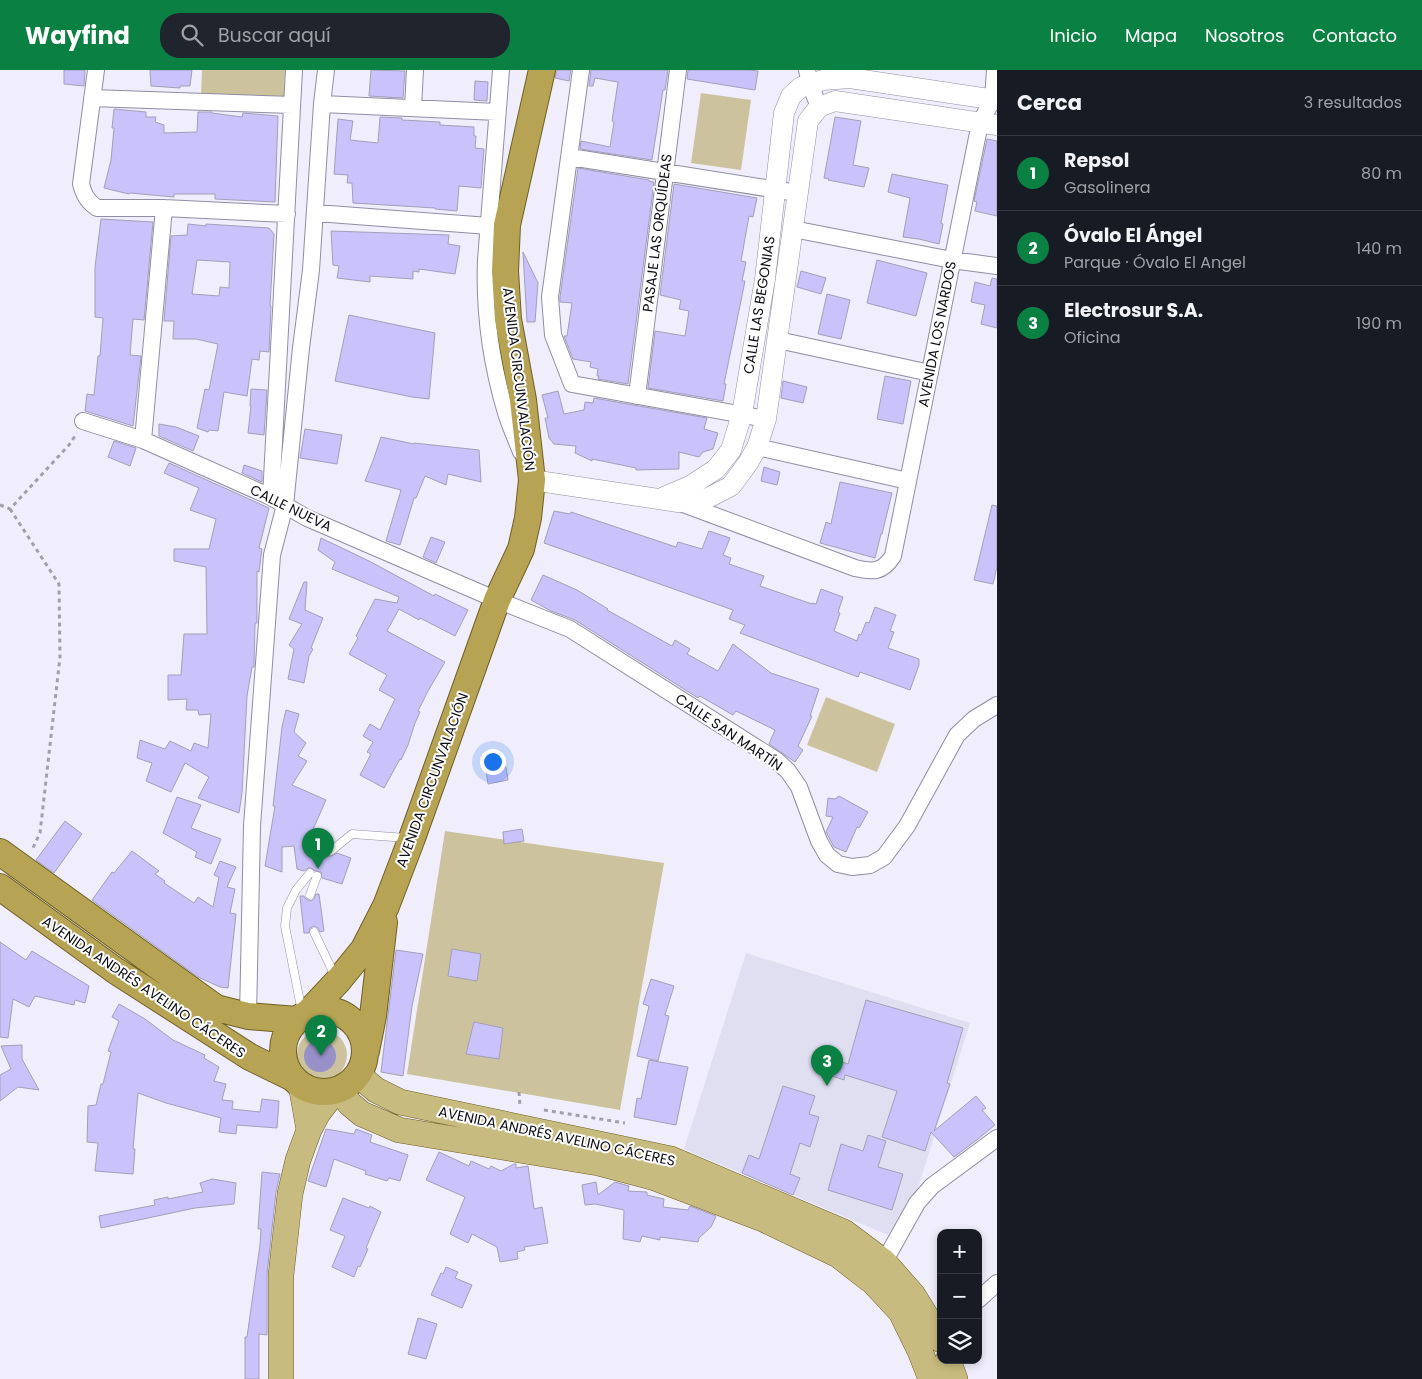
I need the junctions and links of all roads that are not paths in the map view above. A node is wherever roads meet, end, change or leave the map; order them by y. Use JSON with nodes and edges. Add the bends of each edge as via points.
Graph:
{"nodes":[{"id":1,"x":96,"y":70,"type":"edge"},
{"id":2,"x":294,"y":70,"type":"edge"},
{"id":3,"x":326,"y":70,"type":"edge"},
{"id":4,"x":415,"y":70,"type":"edge"},
{"id":5,"x":501,"y":70,"type":"edge"},
{"id":6,"x":542,"y":70,"type":"edge"},
{"id":7,"x":581,"y":70,"type":"edge"},
{"id":8,"x":678,"y":70,"type":"edge"},
{"id":9,"x":995,"y":70,"type":"edge"},
{"id":10,"x":850,"y":74,"type":"edge"},
{"id":11,"x":808,"y":77,"type":"edge"},
{"id":12,"x":92,"y":98,"type":"junction"},
{"id":13,"x":995,"y":100,"type":"edge"},
{"id":14,"x":322,"y":104,"type":"junction"},
{"id":15,"x":827,"y":104,"type":"junction"},
{"id":16,"x":292,"y":105,"type":"junction"},
{"id":17,"x":413,"y":108,"type":"junction"},
{"id":18,"x":497,"y":112,"type":"junction"},
{"id":19,"x":988,"y":124,"type":"edge"},
{"id":20,"x":570,"y":158,"type":"junction"},
{"id":21,"x":664,"y":172,"type":"junction"},
{"id":22,"x":775,"y":190,"type":"junction"},
{"id":23,"x":797,"y":194,"type":"junction"},
{"id":24,"x":164,"y":208,"type":"junction"},
{"id":25,"x":287,"y":214,"type":"junction"},
{"id":26,"x":316,"y":214,"type":"junction"},
{"id":27,"x":489,"y":226,"type":"junction"},
{"id":28,"x":793,"y":229,"type":"junction"},
{"id":29,"x":952,"y":260,"type":"junction"},
{"id":30,"x":997,"y":266,"type":"edge"},
{"id":31,"x":778,"y":340,"type":"junction"},
{"id":32,"x":930,"y":373,"type":"junction"},
{"id":33,"x":637,"y":396,"type":"junction"},
{"id":34,"x":742,"y":414,"type":"junction"},
{"id":35,"x":766,"y":419,"type":"junction"},
{"id":36,"x":83,"y":421,"type":"road end"},
{"id":37,"x":143,"y":440,"type":"junction"},
{"id":38,"x":757,"y":447,"type":"junction"},
{"id":39,"x":532,"y":480,"type":"junction"},
{"id":40,"x":908,"y":481,"type":"junction"},
{"id":41,"x":278,"y":501,"type":"junction"},
{"id":42,"x":669,"y":501,"type":"junction"},
{"id":43,"x":497,"y":600,"type":"junction"},
{"id":44,"x":997,"y":705,"type":"edge"},
{"id":45,"x":412,"y":838,"type":"junction"},
{"id":46,"x":330,"y":851,"type":"dead end"},
{"id":47,"x":0,"y":852,"type":"edge"},
{"id":48,"x":7,"y":895,"type":"edge"},
{"id":49,"x":310,"y":895,"type":"dead end"},
{"id":50,"x":386,"y":906,"type":"junction"},
{"id":51,"x":314,"y":932,"type":"dead end"},
{"id":52,"x":338,"y":981,"type":"junction"},
{"id":53,"x":248,"y":1016,"type":"junction"},
{"id":54,"x":302,"y":1017,"type":"junction"},
{"id":55,"x":349,"y":1077,"type":"junction"},
{"id":56,"x":297,"y":1082,"type":"junction"},
{"id":57,"x":309,"y":1130,"type":"junction"},
{"id":58,"x":997,"y":1138,"type":"edge"},
{"id":59,"x":811,"y":1230,"type":"junction"},
{"id":60,"x":884,"y":1262,"type":"junction"},
{"id":61,"x":997,"y":1283,"type":"edge"},
{"id":62,"x":982,"y":1296,"type":"edge"},
{"id":63,"x":935,"y":1341,"type":"edge"},
{"id":64,"x":949,"y":1364,"type":"edge"},
{"id":65,"x":281,"y":1379,"type":"edge"},
{"id":66,"x":931,"y":1379,"type":"edge"},
{"id":67,"x":955,"y":1379,"type":"edge"}],
"edges":[{"from":1,"to":12,"type":"street"},
{"from":2,"to":16,"type":"street"},
{"from":3,"to":14,"type":"street"},
{"from":4,"to":17,"type":"street"},
{"from":5,"to":18,"type":"street"},
{"from":6,"to":39,"type":"highway","name":"AVENIDA CIRCUNVALACIÓN","via":[[507,225],[508,319],[523,400]]},
{"from":7,"to":20,"type":"street"},
{"from":8,"to":21,"type":"street","name":"PASAJE LAS ORQUÍDEAS"},
{"from":9,"to":13,"type":"street","name":"AVENIDA LOS NARDOS"},
{"from":10,"to":11,"type":"street","name":"CALLE LAS BEGONIAS","via":[[823,80]]},
{"from":10,"to":13,"type":"street"},
{"from":10,"to":15,"type":"street","name":"CALLE LAS BEGONIAS"},
{"from":11,"to":15,"type":"street"},
{"from":11,"to":22,"type":"street","name":"CALLE LAS BEGONIAS","via":[[791,96],[784,113]]},
{"from":12,"to":16,"type":"street"},
{"from":12,"to":24,"type":"street","via":[[81,184],[86,198],[97,208]]},
{"from":13,"to":19,"type":"street","name":"AVENIDA LOS NARDOS"},
{"from":14,"to":17,"type":"street"},
{"from":14,"to":26,"type":"street"},
{"from":15,"to":19,"type":"street"},
{"from":15,"to":23,"type":"street","name":"CALLE LAS BEGONIAS","via":[[808,121]]},
{"from":16,"to":25,"type":"street"},
{"from":17,"to":18,"type":"street"},
{"from":18,"to":27,"type":"street"},
{"from":19,"to":29,"type":"street","name":"AVENIDA LOS NARDOS"},
{"from":20,"to":21,"type":"street"},
{"from":20,"to":33,"type":"street","via":[[550,298],[553,335],[572,384]]},
{"from":21,"to":22,"type":"street"},
{"from":21,"to":33,"type":"street","name":"PASAJE LAS ORQUÍDEAS"},
{"from":22,"to":23,"type":"street"},
{"from":22,"to":34,"type":"street","name":"CALLE LAS BEGONIAS","via":[[766,279]]},
{"from":23,"to":28,"type":"street","name":"CALLE LAS BEGONIAS"},
{"from":24,"to":25,"type":"street"},
{"from":24,"to":37,"type":"street"},
{"from":25,"to":41,"type":"street"},
{"from":26,"to":27,"type":"street"},
{"from":26,"to":41,"type":"street","via":[[301,348]]},
{"from":27,"to":39,"type":"street","via":[[485,291],[493,362],[506,414]]},
{"from":28,"to":29,"type":"street"},
{"from":28,"to":31,"type":"street","name":"CALLE LAS BEGONIAS"},
{"from":29,"to":30,"type":"street"},
{"from":29,"to":32,"type":"street","name":"AVENIDA LOS NARDOS"},
{"from":31,"to":32,"type":"street"},
{"from":31,"to":35,"type":"street","name":"CALLE LAS BEGONIAS"},
{"from":32,"to":40,"type":"street","name":"AVENIDA LOS NARDOS"},
{"from":33,"to":34,"type":"street"},
{"from":34,"to":35,"type":"street"},
{"from":34,"to":42,"type":"street","name":"CALLE LAS BEGONIAS","via":[[732,450],[716,469]]},
{"from":35,"to":38,"type":"street","name":"CALLE LAS BEGONIAS"},
{"from":36,"to":37,"type":"street","name":"CALLE NUEVA"},
{"from":37,"to":41,"type":"street","name":"CALLE NUEVA"},
{"from":38,"to":40,"type":"street"},
{"from":38,"to":42,"type":"street","name":"CALLE LAS BEGONIAS","via":[[731,486],[706,499]]},
{"from":39,"to":42,"type":"street","name":"CALLE LAS BEGONIAS"},
{"from":39,"to":43,"type":"highway","name":"AVENIDA CIRCUNVALACIÓN","via":[[521,549]]},
{"from":40,"to":42,"type":"street","name":"AVENIDA LOS NARDOS","via":[[893,556],[880,570],[870,571]]},
{"from":41,"to":43,"type":"street","name":"CALLE NUEVA","via":[[307,518]]},
{"from":41,"to":53,"type":"street","via":[[253,807]]},
{"from":43,"to":44,"type":"street","name":"CALLE SAN MARTÍN","via":[[570,629],[776,760],[799,787],[827,855],[838,864],[852,867],[870,865],[884,857],[906,826],[958,735],[974,719]]},
{"from":43,"to":45,"type":"highway","name":"AVENIDA CIRCUNVALACIÓN"},
{"from":45,"to":46,"type":"lane","via":[[352,834],[346,835]]},
{"from":45,"to":50,"type":"highway","name":"AVENIDA CIRCUNVALACIÓN"},
{"from":47,"to":53,"type":"highway","name":"AVENIDA ANDRÉS AVELINO CÁCERES","via":[[216,1008]]},
{"from":48,"to":56,"type":"highway","name":"AVENIDA ANDRÉS AVELINO CÁCERES","via":[[116,971],[250,1057]]},
{"from":49,"to":54,"type":"lane","via":[[313,874],[296,890],[287,908],[285,926]]},
{"from":50,"to":52,"type":"highway","name":"AVENIDA CIRCUNVALACIÓN","via":[[364,948]]},
{"from":50,"to":55,"type":"highway","name":"AVENIDA CIRCUNVALACIÓN","via":[[373,1016]]},
{"from":51,"to":52,"type":"lane"},
{"from":52,"to":54,"type":"highway","name":"AVENIDA CIRCUNVALACIÓN"},
{"from":53,"to":54,"type":"highway","name":"AVENIDA ANDRÉS AVELINO CÁCERES"},
{"from":54,"to":55,"type":"highway","name":"AVENIDA ANDRÉS AVELINO CÁCERES","via":[[328,1010],[338,1012],[355,1024],[365,1042]]},
{"from":54,"to":56,"type":"highway","name":"AVENIDA CIRCUNVALACIÓN","via":[[286,1035],[284,1044],[285,1062]]},
{"from":55,"to":56,"type":"highway","name":"AVENIDA ANDRÉS AVELINO CÁCERES","via":[[317,1092]]},
{"from":55,"to":57,"type":"main road","name":"AVENIDA CIRCUNVALACIÓN","via":[[318,1113]]},
{"from":55,"to":59,"type":"main road","name":"AVENIDA ANDRÉS AVELINO CÁCERES","via":[[350,1104],[362,1114],[399,1130],[598,1162],[655,1178],[763,1220]]},
{"from":56,"to":57,"type":"main road"},
{"from":57,"to":65,"type":"main road","name":"AVENIDA CIRCUNVALACIÓN","via":[[292,1185],[286,1230],[281,1275]]},
{"from":58,"to":60,"type":"street","via":[[932,1186],[917,1203]]},
{"from":59,"to":60,"type":"main road","name":"AVENIDA ANDRÉS AVELINO CÁCERES","via":[[844,1232]]},
{"from":59,"to":63,"type":"main road","name":"AVENIDA ANDRÉS AVELINO CÁCERES","via":[[873,1282]]},
{"from":60,"to":63,"type":"main road","name":"AVENIDA ANDRÉS AVELINO CÁCERES","via":[[913,1295]]},
{"from":61,"to":62,"type":"street"},
{"from":63,"to":66,"type":"main road","name":"AVENIDA ANDRÉS AVELINO CÁCERES"},
{"from":64,"to":67,"type":"main road"}]}
